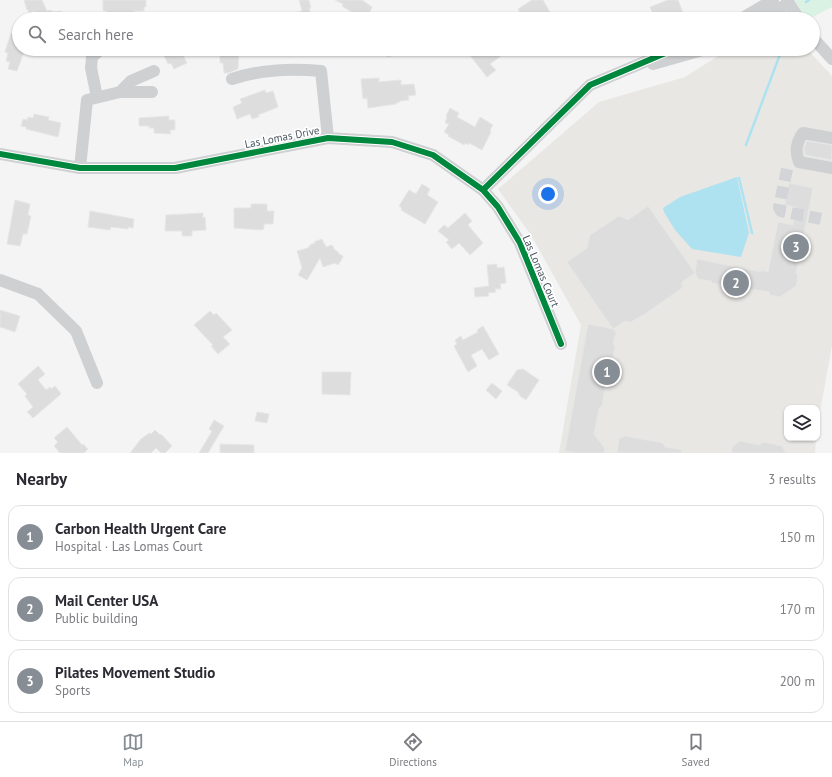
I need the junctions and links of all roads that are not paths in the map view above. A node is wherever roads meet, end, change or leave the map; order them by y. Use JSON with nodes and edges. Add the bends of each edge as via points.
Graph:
{"nodes":[{"id":1,"x":773,"y":0,"type":"edge"},
{"id":2,"x":788,"y":2,"type":"edge"},
{"id":3,"x":753,"y":12,"type":"edge"},
{"id":4,"x":773,"y":12,"type":"edge"},
{"id":5,"x":794,"y":12,"type":"edge"},
{"id":6,"x":820,"y":46,"type":"edge"},
{"id":7,"x":93,"y":56,"type":"edge"},
{"id":8,"x":657,"y":56,"type":"edge"},
{"id":9,"x":683,"y":56,"type":"edge"},
{"id":10,"x":832,"y":59,"type":"edge"},
{"id":11,"x":634,"y":67,"type":"junction"},
{"id":12,"x":154,"y":70,"type":"dead end"},
{"id":13,"x":232,"y":79,"type":"dead end"},
{"id":14,"x":120,"y":92,"type":"junction"},
{"id":15,"x":152,"y":92,"type":"dead end"},
{"id":16,"x":92,"y":98,"type":"junction"},
{"id":17,"x":328,"y":138,"type":"junction"},
{"id":18,"x":832,"y":138,"type":"edge"},
{"id":19,"x":0,"y":154,"type":"edge"},
{"id":20,"x":80,"y":168,"type":"junction"},
{"id":21,"x":832,"y":168,"type":"edge"},
{"id":22,"x":483,"y":190,"type":"junction"},
{"id":23,"x":0,"y":280,"type":"edge"},
{"id":24,"x":561,"y":344,"type":"dead end"},
{"id":25,"x":97,"y":383,"type":"dead end"}],
"edges":[{"from":1,"to":3,"type":"street"},
{"from":2,"to":4,"type":"street"},
{"from":2,"to":5,"type":"street"},
{"from":6,"to":10,"type":"street"},
{"from":7,"to":16,"type":"street"},
{"from":8,"to":11,"type":"street"},
{"from":9,"to":11,"type":"street"},
{"from":11,"to":22,"type":"street","via":[[590,85]]},
{"from":12,"to":14,"type":"street","via":[[131,81]]},
{"from":13,"to":17,"type":"street","via":[[273,70],[322,70]]},
{"from":14,"to":15,"type":"street"},
{"from":14,"to":16,"type":"street"},
{"from":16,"to":20,"type":"street"},
{"from":17,"to":20,"type":"street","name":"Las Lomas Drive","via":[[175,168]]},
{"from":17,"to":22,"type":"street","name":"Las Lomas Drive","via":[[392,142],[433,155]]},
{"from":18,"to":21,"type":"street","via":[[803,133],[796,148],[799,162]]},
{"from":19,"to":20,"type":"street","name":"Las Lomas Drive"},
{"from":22,"to":24,"type":"street","name":"Las Lomas Court","via":[[498,207],[520,243]]},
{"from":23,"to":25,"type":"street","via":[[38,294],[76,331]]}]}
